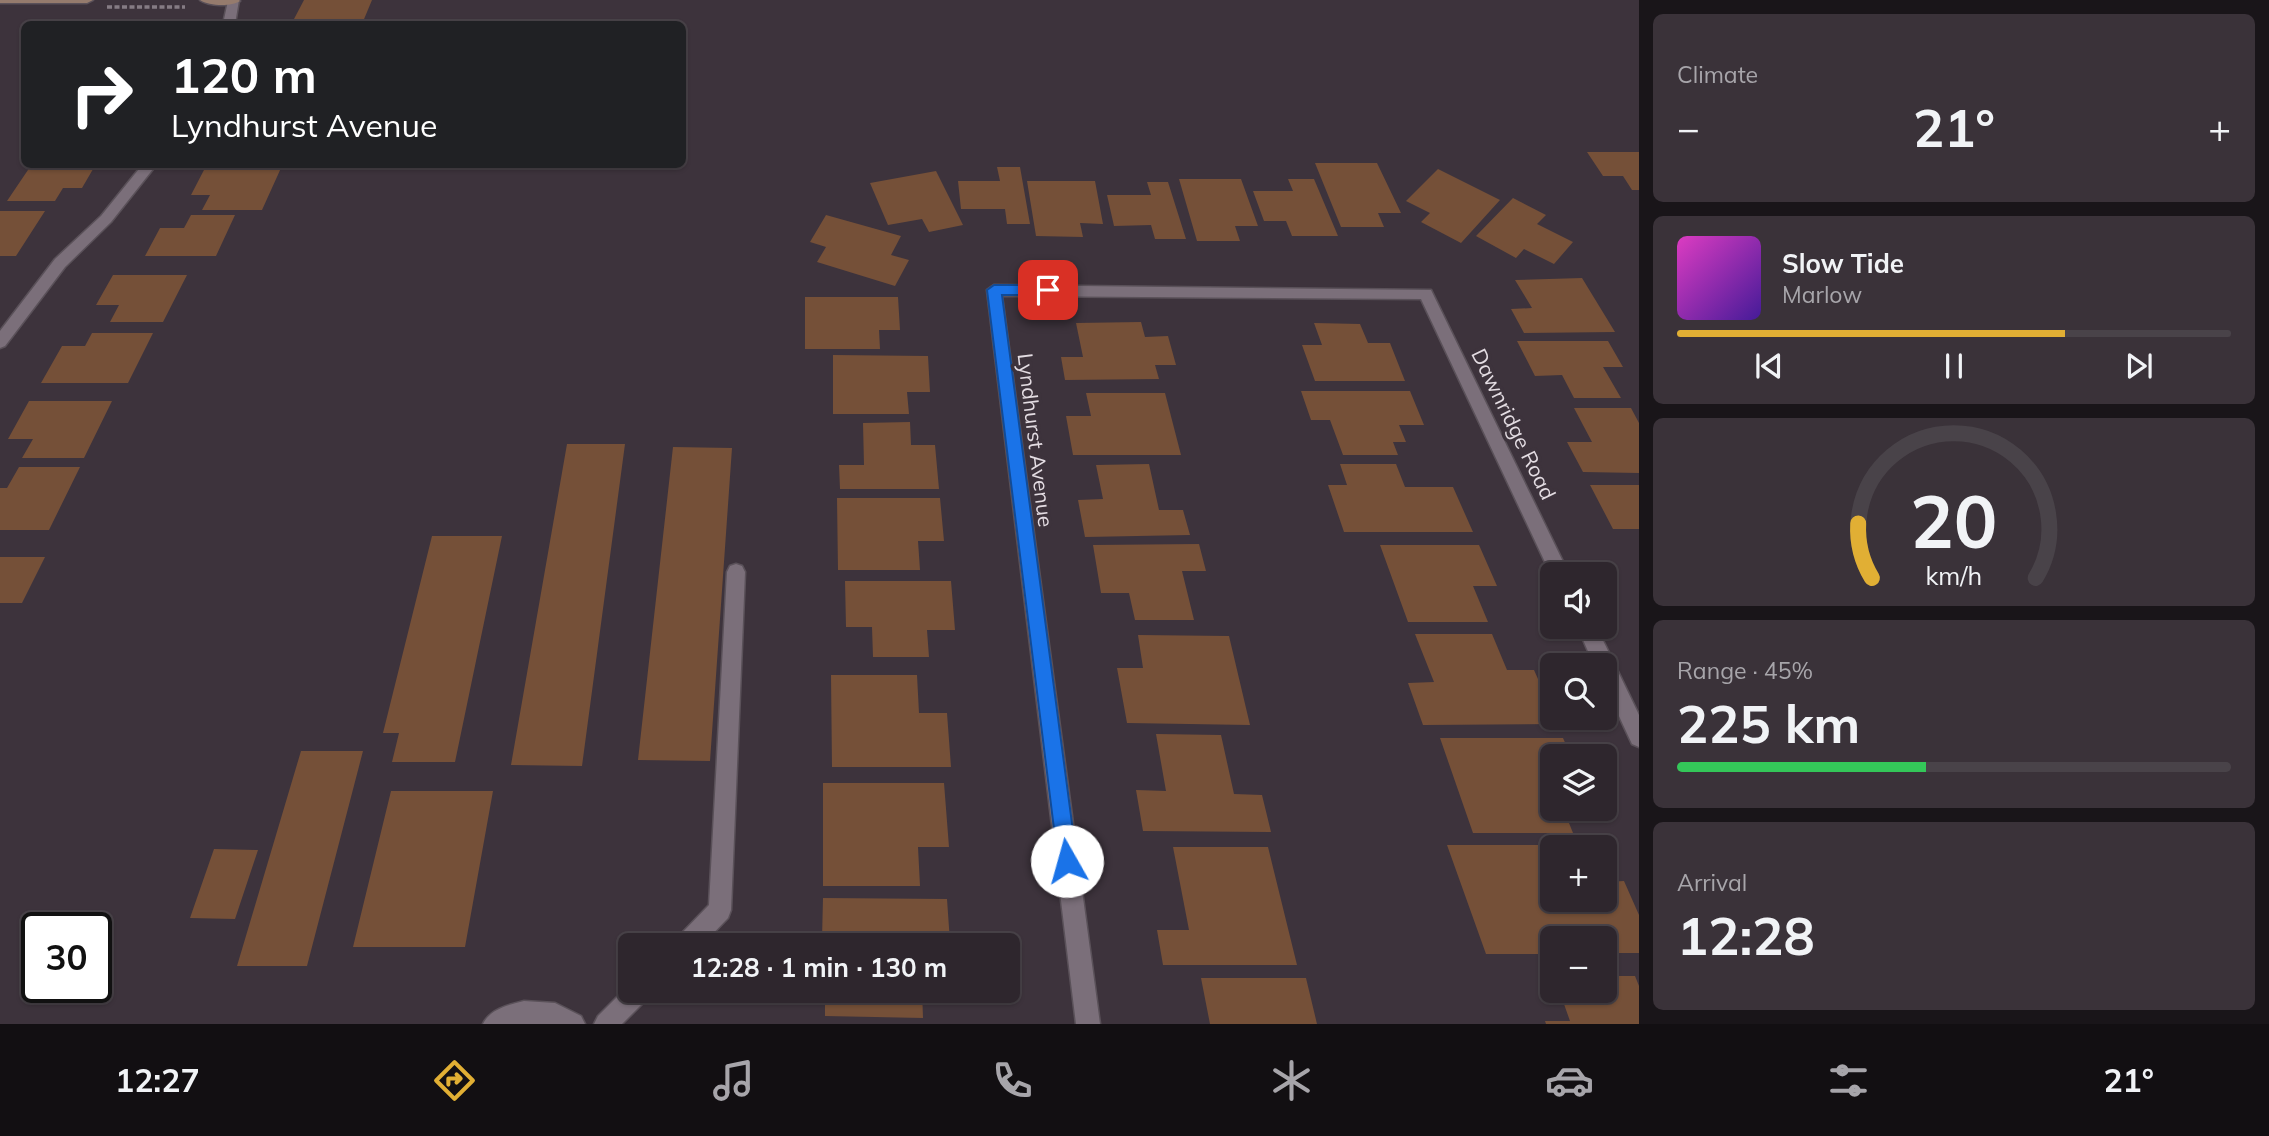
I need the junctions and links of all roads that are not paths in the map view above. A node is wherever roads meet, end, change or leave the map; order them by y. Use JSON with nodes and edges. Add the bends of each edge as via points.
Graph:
{"nodes":[{"id":1,"x":0,"y":0,"type":"edge"},
{"id":2,"x":205,"y":0,"type":"edge"},
{"id":3,"x":234,"y":1,"type":"edge"},
{"id":4,"x":92,"y":3,"type":"edge"},
{"id":5,"x":230,"y":21,"type":"edge"},
{"id":6,"x":148,"y":168,"type":"edge"},
{"id":7,"x":1426,"y":294,"type":"joint"},
{"id":8,"x":0,"y":342,"type":"edge"},
{"id":9,"x":1554,"y":562,"type":"edge"},
{"id":10,"x":736,"y":572,"type":"dead end"},
{"id":11,"x":1617,"y":692,"type":"edge"},
{"id":12,"x":1639,"y":737,"type":"edge"},
{"id":13,"x":698,"y":933,"type":"edge"},
{"id":14,"x":627,"y":1003,"type":"edge"},
{"id":15,"x":495,"y":1024,"type":"edge"},
{"id":16,"x":573,"y":1024,"type":"edge"},
{"id":17,"x":606,"y":1024,"type":"edge"},
{"id":18,"x":1088,"y":1024,"type":"edge"}],
"edges":[{"from":1,"to":4,"type":"street"},
{"from":2,"to":3,"type":"street"},
{"from":3,"to":5,"type":"street"},
{"from":6,"to":8,"type":"street","via":[[106,219],[60,263]]},
{"from":7,"to":9,"type":"street","name":"Dawnridge Road"},
{"from":7,"to":18,"type":"street","name":"Lyndhurst Avenue","via":[[994,290]]},
{"from":10,"to":13,"type":"street","via":[[720,910]]},
{"from":11,"to":12,"type":"street"},
{"from":14,"to":17,"type":"street"},
{"from":15,"to":16,"type":"street","via":[[535,1011]]}]}
